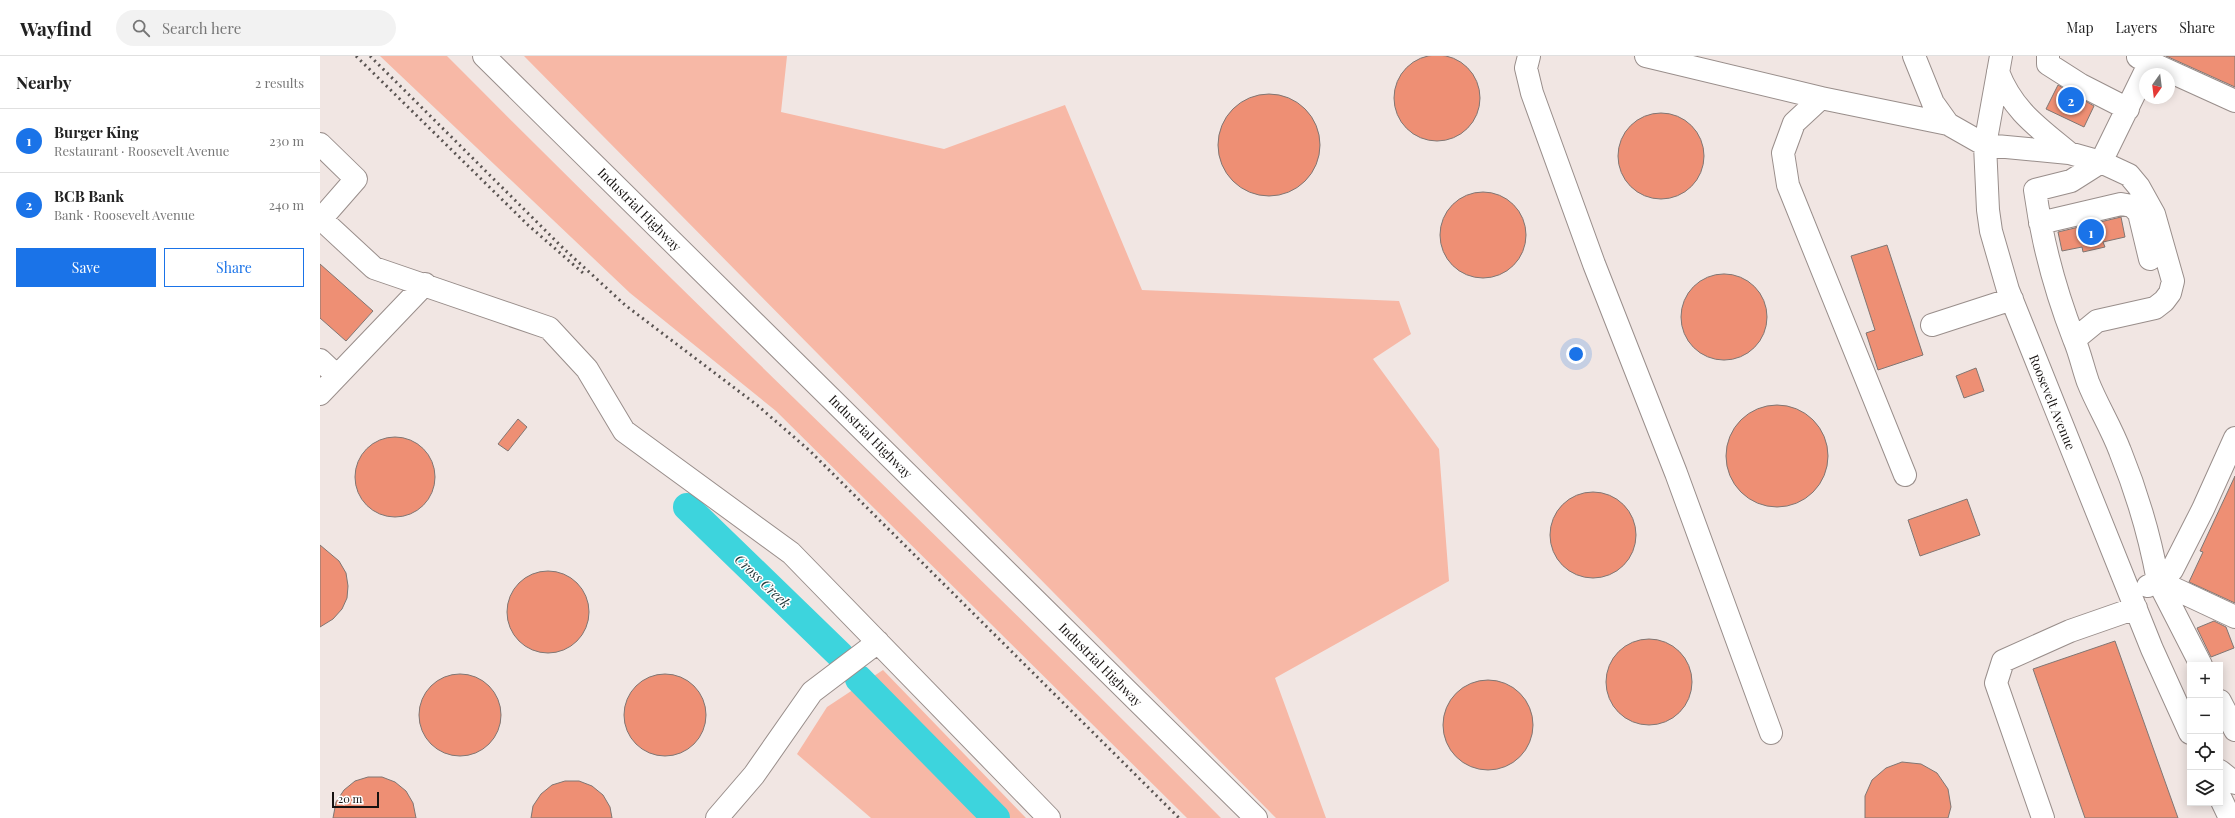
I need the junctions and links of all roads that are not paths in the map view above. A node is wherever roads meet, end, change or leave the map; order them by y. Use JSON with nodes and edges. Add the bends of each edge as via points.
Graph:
{"nodes":[{"id":1,"x":484,"y":56,"type":"edge"},
{"id":2,"x":1529,"y":56,"type":"edge"},
{"id":3,"x":1646,"y":56,"type":"edge"},
{"id":4,"x":1914,"y":56,"type":"edge"},
{"id":5,"x":2047,"y":56,"type":"edge"},
{"id":6,"x":2144,"y":59,"type":"edge"},
{"id":7,"x":1999,"y":64,"type":"edge"},
{"id":8,"x":1821,"y":98,"type":"junction"},
{"id":9,"x":2235,"y":101,"type":"edge"},
{"id":10,"x":2128,"y":109,"type":"junction"},
{"id":11,"x":1948,"y":124,"type":"junction"},
{"id":12,"x":320,"y":144,"type":"edge"},
{"id":13,"x":1985,"y":145,"type":"junction"},
{"id":14,"x":2069,"y":153,"type":"junction"},
{"id":15,"x":2101,"y":162,"type":"junction"},
{"id":16,"x":320,"y":218,"type":"edge"},
{"id":17,"x":2040,"y":223,"type":"junction"},
{"id":18,"x":2150,"y":258,"type":"dead end"},
{"id":19,"x":425,"y":284,"type":"junction"},
{"id":20,"x":2012,"y":299,"type":"junction"},
{"id":21,"x":1932,"y":325,"type":"dead end"},
{"id":22,"x":2075,"y":339,"type":"junction"},
{"id":23,"x":320,"y":360,"type":"edge"},
{"id":24,"x":337,"y":376,"type":"junction"},
{"id":25,"x":320,"y":394,"type":"edge"},
{"id":26,"x":2235,"y":438,"type":"edge"},
{"id":27,"x":1905,"y":476,"type":"dead end"},
{"id":28,"x":2158,"y":581,"type":"junction"},
{"id":29,"x":2133,"y":601,"type":"junction"},
{"id":30,"x":2235,"y":617,"type":"edge"},
{"id":31,"x":878,"y":642,"type":"junction"},
{"id":32,"x":2199,"y":662,"type":"edge"},
{"id":33,"x":2223,"y":707,"type":"edge"},
{"id":34,"x":2187,"y":726,"type":"edge"},
{"id":35,"x":2235,"y":730,"type":"edge"},
{"id":36,"x":1772,"y":733,"type":"dead end"},
{"id":37,"x":2223,"y":775,"type":"edge"},
{"id":38,"x":2235,"y":783,"type":"edge"},
{"id":39,"x":2223,"y":803,"type":"edge"},
{"id":40,"x":717,"y":818,"type":"edge"},
{"id":41,"x":1049,"y":818,"type":"edge"},
{"id":42,"x":1256,"y":818,"type":"edge"},
{"id":43,"x":2043,"y":818,"type":"edge"},
{"id":44,"x":2230,"y":818,"type":"edge"}],
"edges":[{"from":1,"to":42,"type":"main road","name":"Industrial Highway"},
{"from":2,"to":36,"type":"main road","via":[[1526,68],[1532,93]]},
{"from":3,"to":8,"type":"main road"},
{"from":4,"to":11,"type":"main road","via":[[1933,102]]},
{"from":5,"to":10,"type":"main road","via":[[2048,64],[2081,85]]},
{"from":6,"to":9,"type":"main road"},
{"from":6,"to":10,"type":"main road"},
{"from":7,"to":13,"type":"main road","name":"Roosevelt Avenue"},
{"from":7,"to":14,"type":"main road","via":[[2004,89],[2013,102],[2023,114]]},
{"from":8,"to":11,"type":"main road"},
{"from":8,"to":27,"type":"main road","via":[[1794,123],[1783,153],[1788,185]]},
{"from":10,"to":15,"type":"main road"},
{"from":11,"to":13,"type":"main road"},
{"from":12,"to":16,"type":"main road","via":[[356,179]]},
{"from":13,"to":14,"type":"main road"},
{"from":13,"to":20,"type":"main road","name":"Roosevelt Avenue","via":[[1991,231]]},
{"from":14,"to":15,"type":"main road"},
{"from":15,"to":17,"type":"main road","via":[[2071,181],[2035,190]]},
{"from":15,"to":22,"type":"main road","via":[[2129,175],[2139,187],[2154,214],[2173,281],[2170,293],[2155,308],[2097,321]]},
{"from":16,"to":19,"type":"main road","via":[[374,268]]},
{"from":17,"to":18,"type":"main road","via":[[2121,204],[2132,206],[2139,213]]},
{"from":17,"to":22,"type":"main road","via":[[2054,283]]},
{"from":19,"to":24,"type":"main road"},
{"from":19,"to":31,"type":"main road","via":[[550,328],[587,369],[624,431],[792,553]]},
{"from":20,"to":21,"type":"main road"},
{"from":20,"to":29,"type":"main road","name":"Roosevelt Avenue"},
{"from":22,"to":28,"type":"main road","via":[[2089,383],[2120,451],[2150,541]]},
{"from":23,"to":24,"type":"main road"},
{"from":24,"to":25,"type":"main road"},
{"from":26,"to":28,"type":"main road","via":[[2172,570]]},
{"from":28,"to":29,"type":"main road"},
{"from":28,"to":30,"type":"main road"},
{"from":28,"to":32,"type":"main road"},
{"from":29,"to":34,"type":"main road","name":"Roosevelt Avenue"},
{"from":29,"to":43,"type":"main road","via":[[2003,661],[1996,683]]},
{"from":31,"to":40,"type":"main road","via":[[812,692],[754,775]]},
{"from":31,"to":41,"type":"main road"},
{"from":33,"to":35,"type":"main road"},
{"from":37,"to":38,"type":"main road"},
{"from":39,"to":44,"type":"main road"}]}
